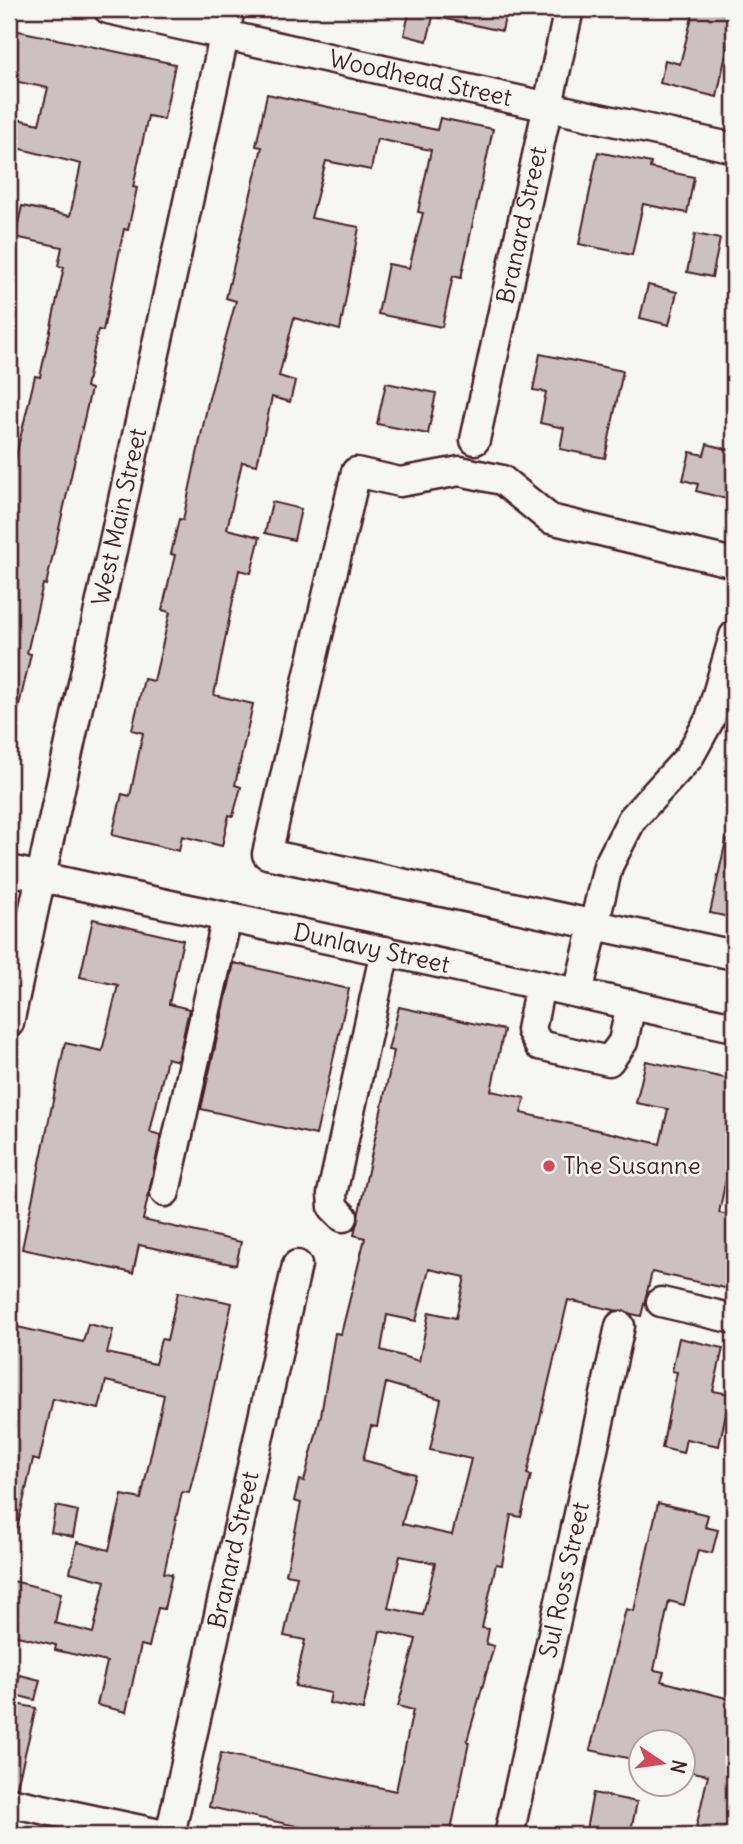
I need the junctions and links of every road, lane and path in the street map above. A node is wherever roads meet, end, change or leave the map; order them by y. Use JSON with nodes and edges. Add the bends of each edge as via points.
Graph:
{"nodes":[{"id":1,"x":108,"y":9,"type":"edge"},
{"id":2,"x":569,"y":9,"type":"edge"},
{"id":3,"x":227,"y":22,"type":"edge"},
{"id":4,"x":548,"y":108,"type":"junction"},
{"id":5,"x":734,"y":148,"type":"edge"},
{"id":6,"x":475,"y":440,"type":"dead end"},
{"id":7,"x":734,"y":563,"type":"edge"},
{"id":8,"x":734,"y":636,"type":"edge"},
{"id":9,"x":9,"y":870,"type":"edge"},
{"id":10,"x":40,"y":877,"type":"junction"},
{"id":11,"x":227,"y":917,"type":"junction"},
{"id":12,"x":594,"y":924,"type":"junction"},
{"id":13,"x":385,"y":951,"type":"junction"},
{"id":14,"x":734,"y":955,"type":"edge"},
{"id":15,"x":540,"y":985,"type":"junction"},
{"id":16,"x":578,"y":993,"type":"junction"},
{"id":17,"x":631,"y":1004,"type":"junction"},
{"id":18,"x":9,"y":1023,"type":"edge"},
{"id":19,"x":734,"y":1027,"type":"edge"},
{"id":20,"x":165,"y":1192,"type":"dead end"},
{"id":21,"x":344,"y":1217,"type":"dead end"},
{"id":22,"x":297,"y":1265,"type":"dead end"},
{"id":23,"x":661,"y":1302,"type":"dead end"},
{"id":24,"x":734,"y":1319,"type":"edge"},
{"id":25,"x":620,"y":1326,"type":"dead end"},
{"id":26,"x":9,"y":1801,"type":"edge"},
{"id":27,"x":164,"y":1835,"type":"edge"},
{"id":28,"x":170,"y":1835,"type":"edge"},
{"id":29,"x":509,"y":1835,"type":"edge"}],
"edges":[{"from":1,"to":3,"type":"street","name":"Woodhead Street"},
{"from":2,"to":4,"type":"street","name":"Branard Street"},
{"from":3,"to":4,"type":"street","name":"Woodhead Street"},
{"from":3,"to":10,"type":"street","name":"West Main Street"},
{"from":4,"to":5,"type":"street","name":"Woodhead Street"},
{"from":4,"to":6,"type":"street","name":"Branard Street"},
{"from":7,"to":12,"type":"street","via":[[550,519],[502,480],[460,471],[400,482],[356,472],[267,854]]},
{"from":8,"to":12,"type":"street","via":[[710,719],[689,757],[632,819],[608,866]]},
{"from":9,"to":10,"type":"street","name":"Dunlavy Street"},
{"from":10,"to":11,"type":"street","name":"Dunlavy Street"},
{"from":10,"to":18,"type":"street","name":"West Main Street"},
{"from":11,"to":13,"type":"street","name":"Dunlavy Street"},
{"from":11,"to":20,"type":"street"},
{"from":12,"to":14,"type":"street"},
{"from":12,"to":16,"type":"street"},
{"from":13,"to":15,"type":"street","name":"Dunlavy Street"},
{"from":13,"to":21,"type":"street","via":[[332,1194],[333,1207]]},
{"from":15,"to":16,"type":"street","name":"Dunlavy Street"},
{"from":15,"to":17,"type":"street","via":[[531,1030],[539,1045],[609,1061],[623,1042]]},
{"from":16,"to":17,"type":"street","name":"Dunlavy Street"},
{"from":17,"to":19,"type":"street","name":"Dunlavy Street"},
{"from":22,"to":28,"type":"street","name":"Branard Street"},
{"from":23,"to":24,"type":"street"},
{"from":25,"to":29,"type":"street","name":"Sul Ross Street"},
{"from":26,"to":27,"type":"street"}]}
